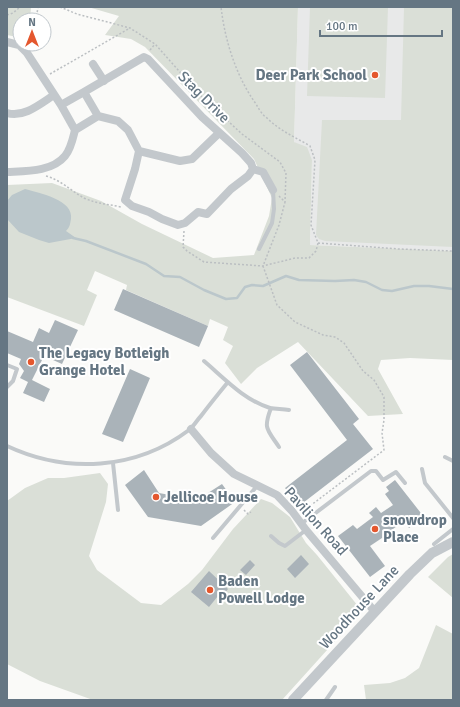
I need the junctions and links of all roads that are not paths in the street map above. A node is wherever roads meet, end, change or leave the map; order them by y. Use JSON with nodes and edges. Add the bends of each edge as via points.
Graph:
{"nodes":[{"id":1,"x":7,"y":42,"type":"edge"},
{"id":2,"x":93,"y":64,"type":"dead end"},
{"id":3,"x":104,"y":81,"type":"junction"},
{"id":4,"x":84,"y":92,"type":"junction"},
{"id":5,"x":54,"y":95,"type":"junction"},
{"id":6,"x":62,"y":105,"type":"junction"},
{"id":7,"x":7,"y":113,"type":"edge"},
{"id":8,"x":98,"y":116,"type":"junction"},
{"id":9,"x":75,"y":130,"type":"junction"},
{"id":10,"x":219,"y":133,"type":"junction"},
{"id":11,"x":138,"y":151,"type":"junction"},
{"id":12,"x":253,"y":169,"type":"junction"},
{"id":13,"x":7,"y":172,"type":"edge"},
{"id":14,"x":273,"y":190,"type":"joint"},
{"id":15,"x":259,"y":249,"type":"dead end"},
{"id":16,"x":204,"y":361,"type":"dead end"},
{"id":17,"x":7,"y":365,"type":"edge"},
{"id":18,"x":228,"y":382,"type":"junction"},
{"id":19,"x":7,"y":387,"type":"edge"},
{"id":20,"x":271,"y":408,"type":"junction"},
{"id":21,"x":288,"y":410,"type":"dead end"},
{"id":22,"x":191,"y":429,"type":"junction"},
{"id":23,"x":7,"y":446,"type":"edge"},
{"id":24,"x":279,"y":447,"type":"dead end"},
{"id":25,"x":445,"y":457,"type":"dead end"},
{"id":26,"x":453,"y":461,"type":"edge"},
{"id":27,"x":113,"y":463,"type":"junction"},
{"id":28,"x":422,"y":469,"type":"dead end"},
{"id":29,"x":405,"y":483,"type":"dead end"},
{"id":30,"x":257,"y":486,"type":"junction"},
{"id":31,"x":118,"y":510,"type":"dead end"},
{"id":32,"x":453,"y":518,"type":"edge"},
{"id":33,"x":303,"y":527,"type":"junction"},
{"id":34,"x":453,"y":529,"type":"edge"},
{"id":35,"x":271,"y":536,"type":"dead end"},
{"id":36,"x":213,"y":538,"type":"dead end"},
{"id":37,"x":453,"y":542,"type":"edge"},
{"id":38,"x":434,"y":544,"type":"dead end"},
{"id":39,"x":375,"y":612,"type":"junction"},
{"id":40,"x":335,"y":687,"type":"dead end"},
{"id":41,"x":293,"y":700,"type":"edge"},
{"id":42,"x":326,"y":700,"type":"edge"}],
"edges":[{"from":1,"to":5,"type":"street","via":[[19,45],[27,53]]},
{"from":2,"to":3,"type":"street"},
{"from":3,"to":4,"type":"street","name":"Stag Drive"},
{"from":3,"to":10,"type":"street","name":"Stag Drive","via":[[144,57]]},
{"from":4,"to":6,"type":"street","name":"Stag Drive"},
{"from":4,"to":8,"type":"street"},
{"from":5,"to":6,"type":"street"},
{"from":5,"to":7,"type":"street","via":[[24,113]]},
{"from":6,"to":9,"type":"street"},
{"from":8,"to":9,"type":"street"},
{"from":8,"to":11,"type":"street","via":[[118,121],[128,130]]},
{"from":9,"to":13,"type":"street","via":[[65,156],[55,164],[34,170]]},
{"from":10,"to":11,"type":"street","via":[[192,159],[180,161]]},
{"from":10,"to":12,"type":"street","name":"Stag Drive","via":[[242,153]]},
{"from":11,"to":12,"type":"street","via":[[125,200],[132,206],[178,225],[198,212],[207,214]]},
{"from":12,"to":14,"type":"street","name":"Stag Drive","via":[[263,172]]},
{"from":14,"to":15,"type":"lane","via":[[272,223]]},
{"from":16,"to":18,"type":"lane"},
{"from":17,"to":19,"type":"lane","via":[[17,369],[14,381]]},
{"from":18,"to":20,"type":"lane","via":[[251,399]]},
{"from":18,"to":22,"type":"lane"},
{"from":20,"to":21,"type":"lane"},
{"from":20,"to":24,"type":"lane","via":[[266,422]]},
{"from":22,"to":27,"type":"lane","via":[[164,446]]},
{"from":22,"to":30,"type":"street","name":"Pavilion Road","via":[[211,453],[234,474]]},
{"from":23,"to":27,"type":"lane","via":[[37,458],[62,463]]},
{"from":25,"to":26,"type":"lane"},
{"from":27,"to":31,"type":"lane"},
{"from":28,"to":32,"type":"lane","via":[[425,483]]},
{"from":29,"to":33,"type":"lane","via":[[396,472],[383,480],[376,471],[371,471]]},
{"from":30,"to":33,"type":"street","name":"Pavilion Road","via":[[276,495]]},
{"from":30,"to":36,"type":"lane"},
{"from":33,"to":35,"type":"lane","via":[[285,546]]},
{"from":33,"to":39,"type":"street","name":"Pavilion Road"},
{"from":34,"to":38,"type":"lane"},
{"from":37,"to":39,"type":"street","name":"Woodhouse Lane","via":[[432,553]]},
{"from":39,"to":41,"type":"street","name":"Woodhouse Lane"},
{"from":40,"to":42,"type":"lane"}]}
